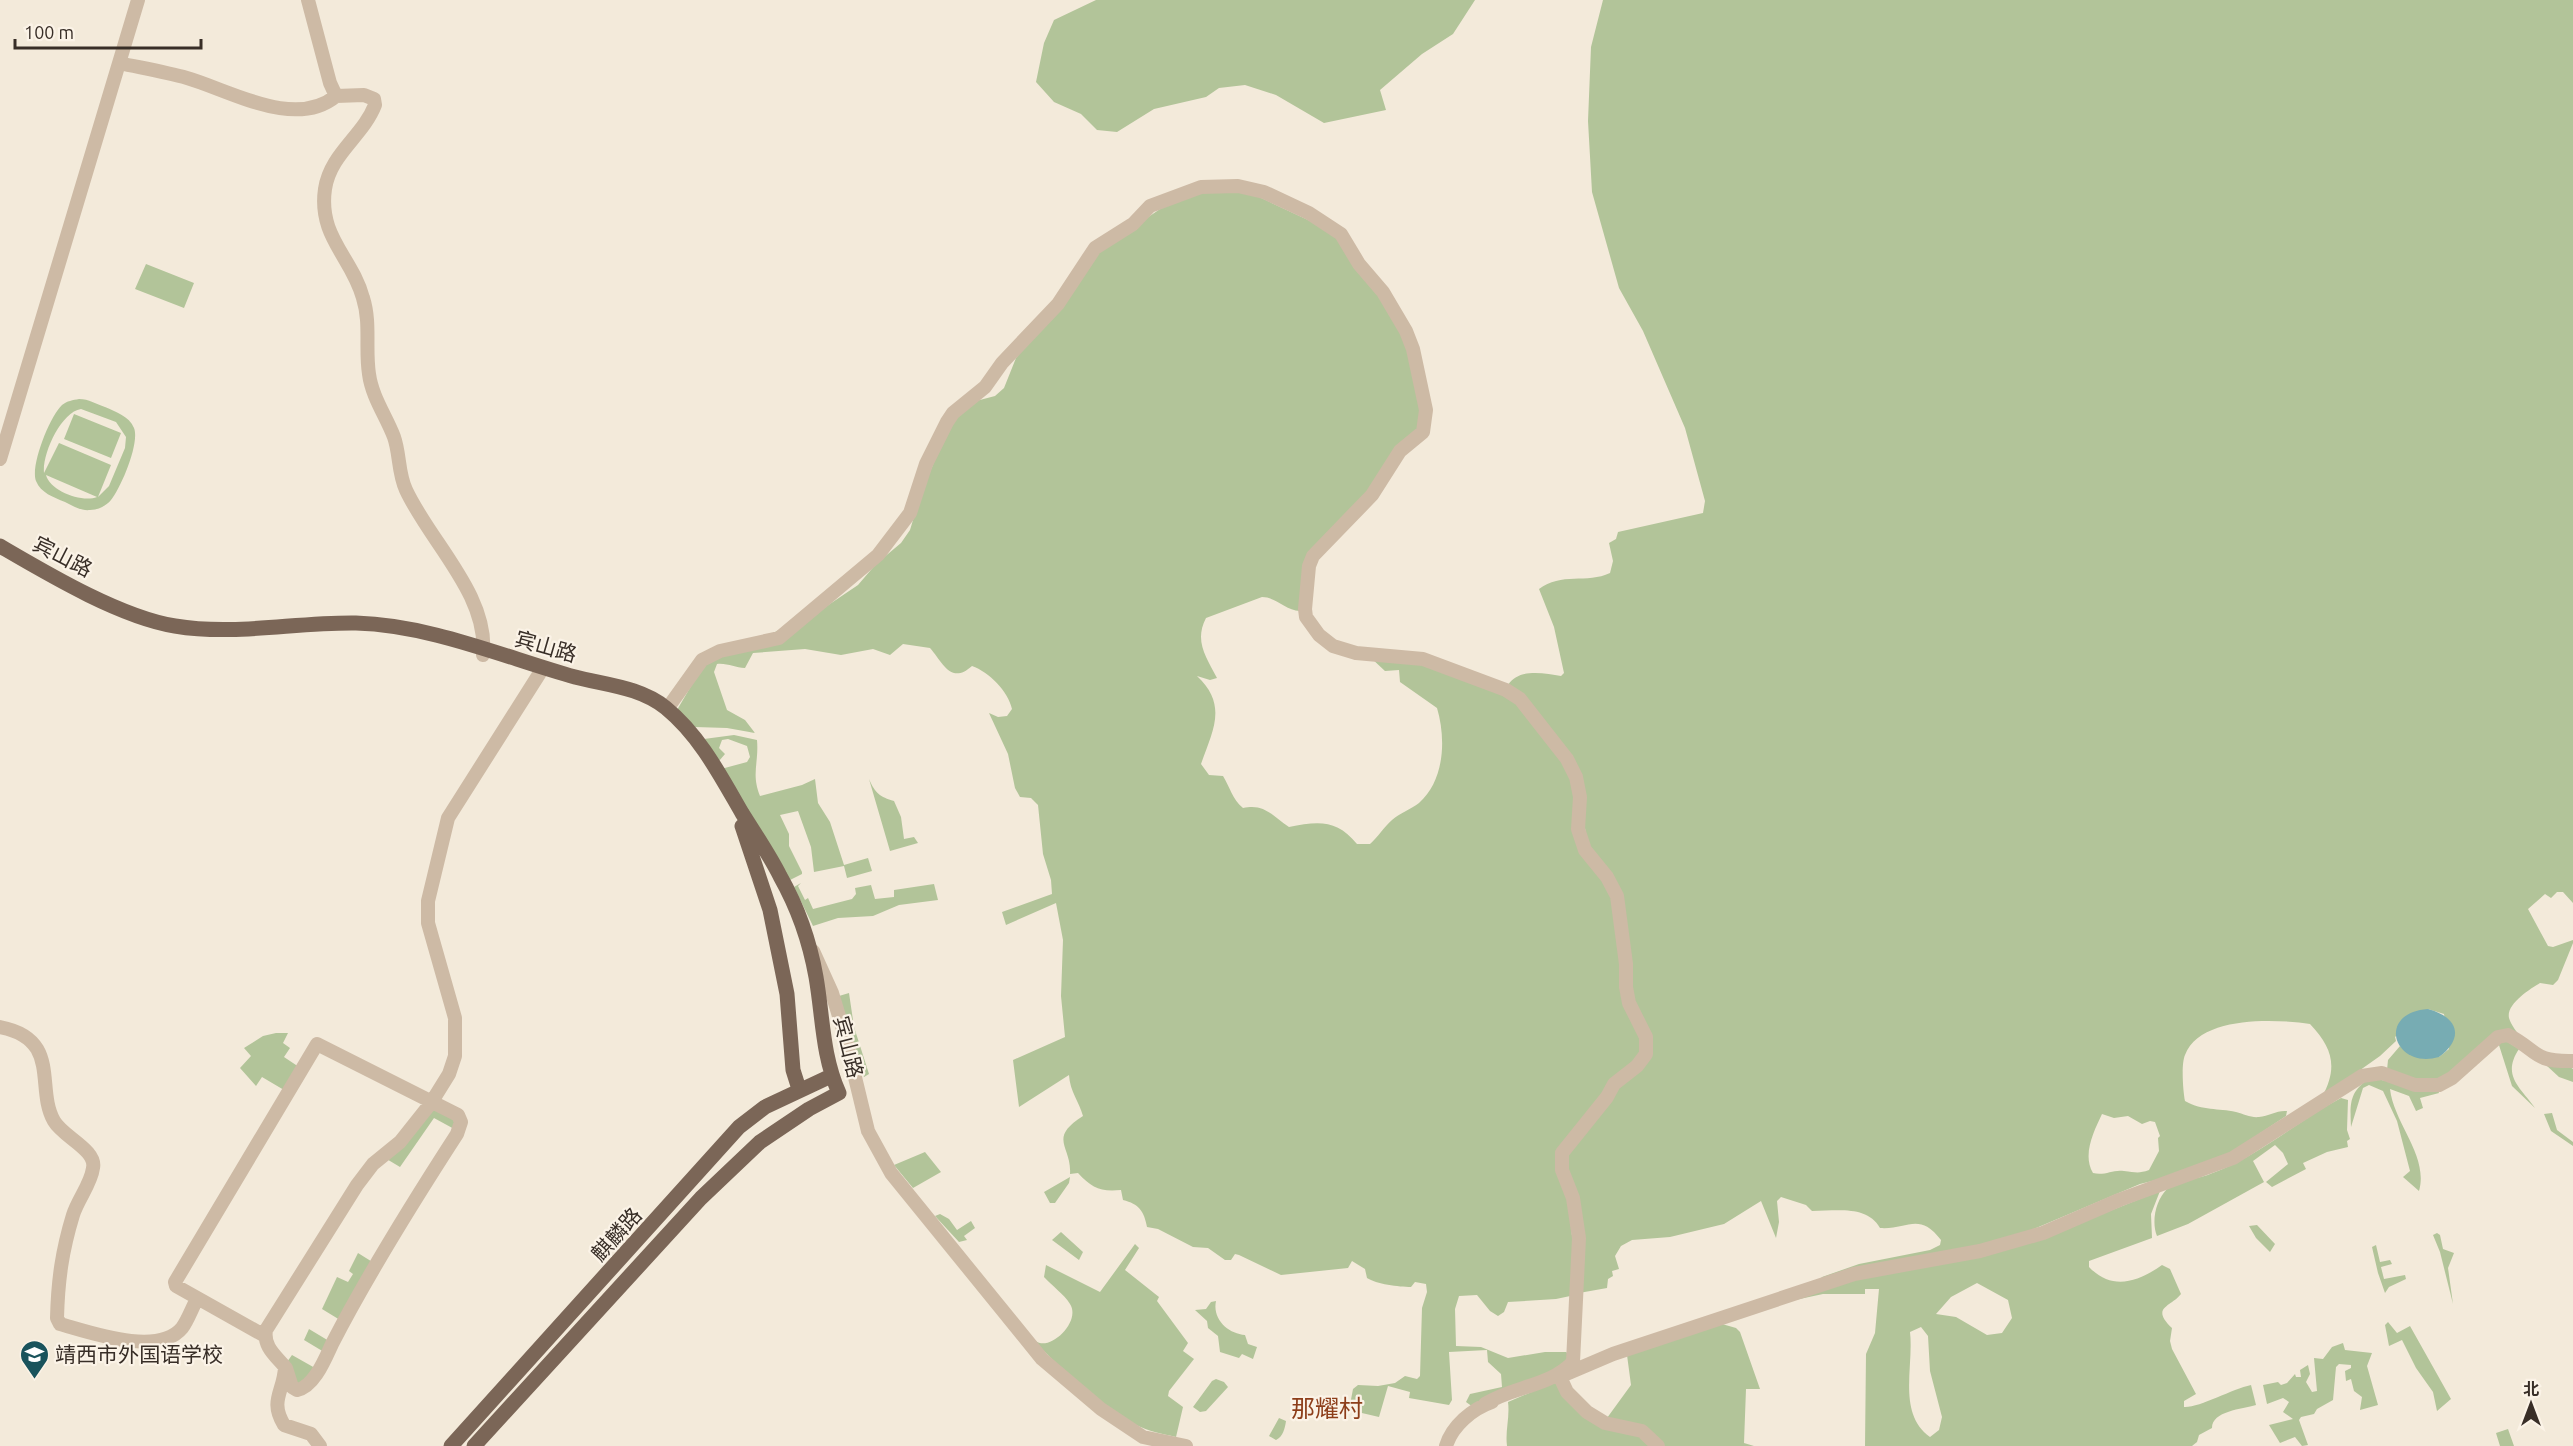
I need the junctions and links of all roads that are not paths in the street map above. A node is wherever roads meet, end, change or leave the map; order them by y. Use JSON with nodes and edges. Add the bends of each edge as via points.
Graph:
{"nodes":[{"id":1,"x":138,"y":0,"type":"edge"},
{"id":2,"x":308,"y":0,"type":"edge"},
{"id":3,"x":119,"y":63,"type":"junction"},
{"id":4,"x":336,"y":96,"type":"junction"},
{"id":5,"x":0,"y":459,"type":"edge"},
{"id":6,"x":0,"y":546,"type":"edge"},
{"id":7,"x":0,"y":551,"type":"edge"},
{"id":8,"x":483,"y":653,"type":"junction"},
{"id":9,"x":541,"y":670,"type":"junction"},
{"id":10,"x":667,"y":709,"type":"junction"},
{"id":11,"x":808,"y":944,"type":"junction"},
{"id":12,"x":0,"y":1027,"type":"edge"},
{"id":13,"x":2573,"y":1061,"type":"edge"},
{"id":14,"x":831,"y":1076,"type":"junction"},
{"id":15,"x":799,"y":1089,"type":"junction"},
{"id":16,"x":839,"y":1093,"type":"joint"},
{"id":17,"x":431,"y":1103,"type":"junction"},
{"id":18,"x":197,"y":1299,"type":"junction"},
{"id":19,"x":265,"y":1336,"type":"junction"},
{"id":20,"x":285,"y":1367,"type":"junction"},
{"id":21,"x":1560,"y":1377,"type":"junction"},
{"id":22,"x":1485,"y":1404,"type":"junction"},
{"id":23,"x":1143,"y":1437,"type":"junction"},
{"id":24,"x":320,"y":1446,"type":"edge"},
{"id":25,"x":451,"y":1446,"type":"edge"},
{"id":26,"x":474,"y":1446,"type":"edge"},
{"id":27,"x":1155,"y":1446,"type":"edge"},
{"id":28,"x":1186,"y":1446,"type":"edge"},
{"id":29,"x":1446,"y":1446,"type":"edge"},
{"id":30,"x":1658,"y":1446,"type":"edge"}],
"edges":[{"from":1,"to":3,"type":"street"},
{"from":2,"to":4,"type":"street"},
{"from":3,"to":4,"type":"street","via":[[189,79],[222,93],[280,108],[317,105]]},
{"from":3,"to":5,"type":"street"},
{"from":4,"to":8,"type":"street","via":[[364,95],[374,99],[375,105],[327,177],[323,201],[327,226],[364,298],[370,384],[395,440],[406,489],[475,607],[484,638]]},
{"from":6,"to":8,"type":"main road","name":"宾山路","via":[[115,606],[172,626],[219,631],[371,624],[422,632]]},
{"from":7,"to":8,"type":"main road","name":"宾山路","via":[[107,608],[170,631],[220,636],[357,628],[407,634]]},
{"from":8,"to":9,"type":"main road","name":"宾山路"},
{"from":9,"to":10,"type":"main road","name":"宾山路","via":[[632,690]]},
{"from":9,"to":15,"type":"main road","name":"宾山路","via":[[628,696],[654,708],[689,739],[737,813],[766,897],[787,994],[793,1070]]},
{"from":9,"to":17,"type":"street","via":[[445,825],[426,913],[455,1018],[457,1046],[449,1074]]},
{"from":10,"to":11,"type":"main road","name":"宾山路","via":[[704,750],[766,851],[782,879]]},
{"from":10,"to":22,"type":"street","via":[[702,660],[720,651],[779,638],[878,555],[910,513],[926,464],[953,413],[985,387],[1007,357],[1058,304],[1095,248],[1133,224],[1150,206],[1201,187],[1238,186],[1264,192],[1309,213],[1341,234],[1406,331],[1419,371],[1426,417],[1423,432],[1400,452],[1371,495],[1313,556],[1306,617],[1318,635],[1333,646],[1376,656],[1423,658],[1471,675],[1520,699],[1567,759],[1576,777],[1580,797],[1578,829],[1585,850],[1617,897],[1629,1003],[1646,1037],[1646,1054],[1614,1084],[1562,1153],[1562,1170],[1573,1198],[1580,1238],[1573,1362],[1541,1383]]},
{"from":11,"to":14,"type":"main road","name":"宾山路"},
{"from":11,"to":23,"type":"street","via":[[832,993],[868,1131],[891,1173],[1042,1359],[1101,1409]]},
{"from":12,"to":18,"type":"street","via":[[25,1038],[42,1057],[48,1108],[55,1122],[92,1158],[94,1167],[60,1259],[60,1324],[116,1340],[160,1339],[181,1329]]},
{"from":13,"to":21,"type":"street","via":[[2546,1060],[2508,1035],[2498,1037],[2439,1085],[2415,1085],[2371,1073],[2233,1158],[2043,1233],[1980,1251],[1844,1277],[1613,1354]]},
{"from":14,"to":15,"type":"main road","name":"麒麟路"},
{"from":14,"to":16,"type":"main road","name":"宾山路"},
{"from":15,"to":25,"type":"main road","name":"麒麟路","via":[[739,1127]]},
{"from":16,"to":26,"type":"main road","name":"麒麟路","via":[[760,1142],[700,1198]]},
{"from":17,"to":18,"type":"street","via":[[317,1044],[176,1280],[176,1286]]},
{"from":17,"to":19,"type":"street","via":[[400,1142],[373,1164],[357,1185]]},
{"from":17,"to":20,"type":"street","via":[[461,1118],[457,1134],[348,1311],[319,1369],[307,1385],[297,1390],[292,1387]]},
{"from":18,"to":19,"type":"street"},
{"from":19,"to":20,"type":"street","via":[[272,1353]]},
{"from":20,"to":24,"type":"street","via":[[276,1402],[278,1415],[284,1425],[311,1434]]},
{"from":21,"to":22,"type":"street"},
{"from":21,"to":30,"type":"street","via":[[1567,1392],[1587,1412],[1605,1423],[1642,1431]]},
{"from":22,"to":29,"type":"street","via":[[1465,1418]]},
{"from":23,"to":27,"type":"street"},
{"from":23,"to":28,"type":"street"}]}
